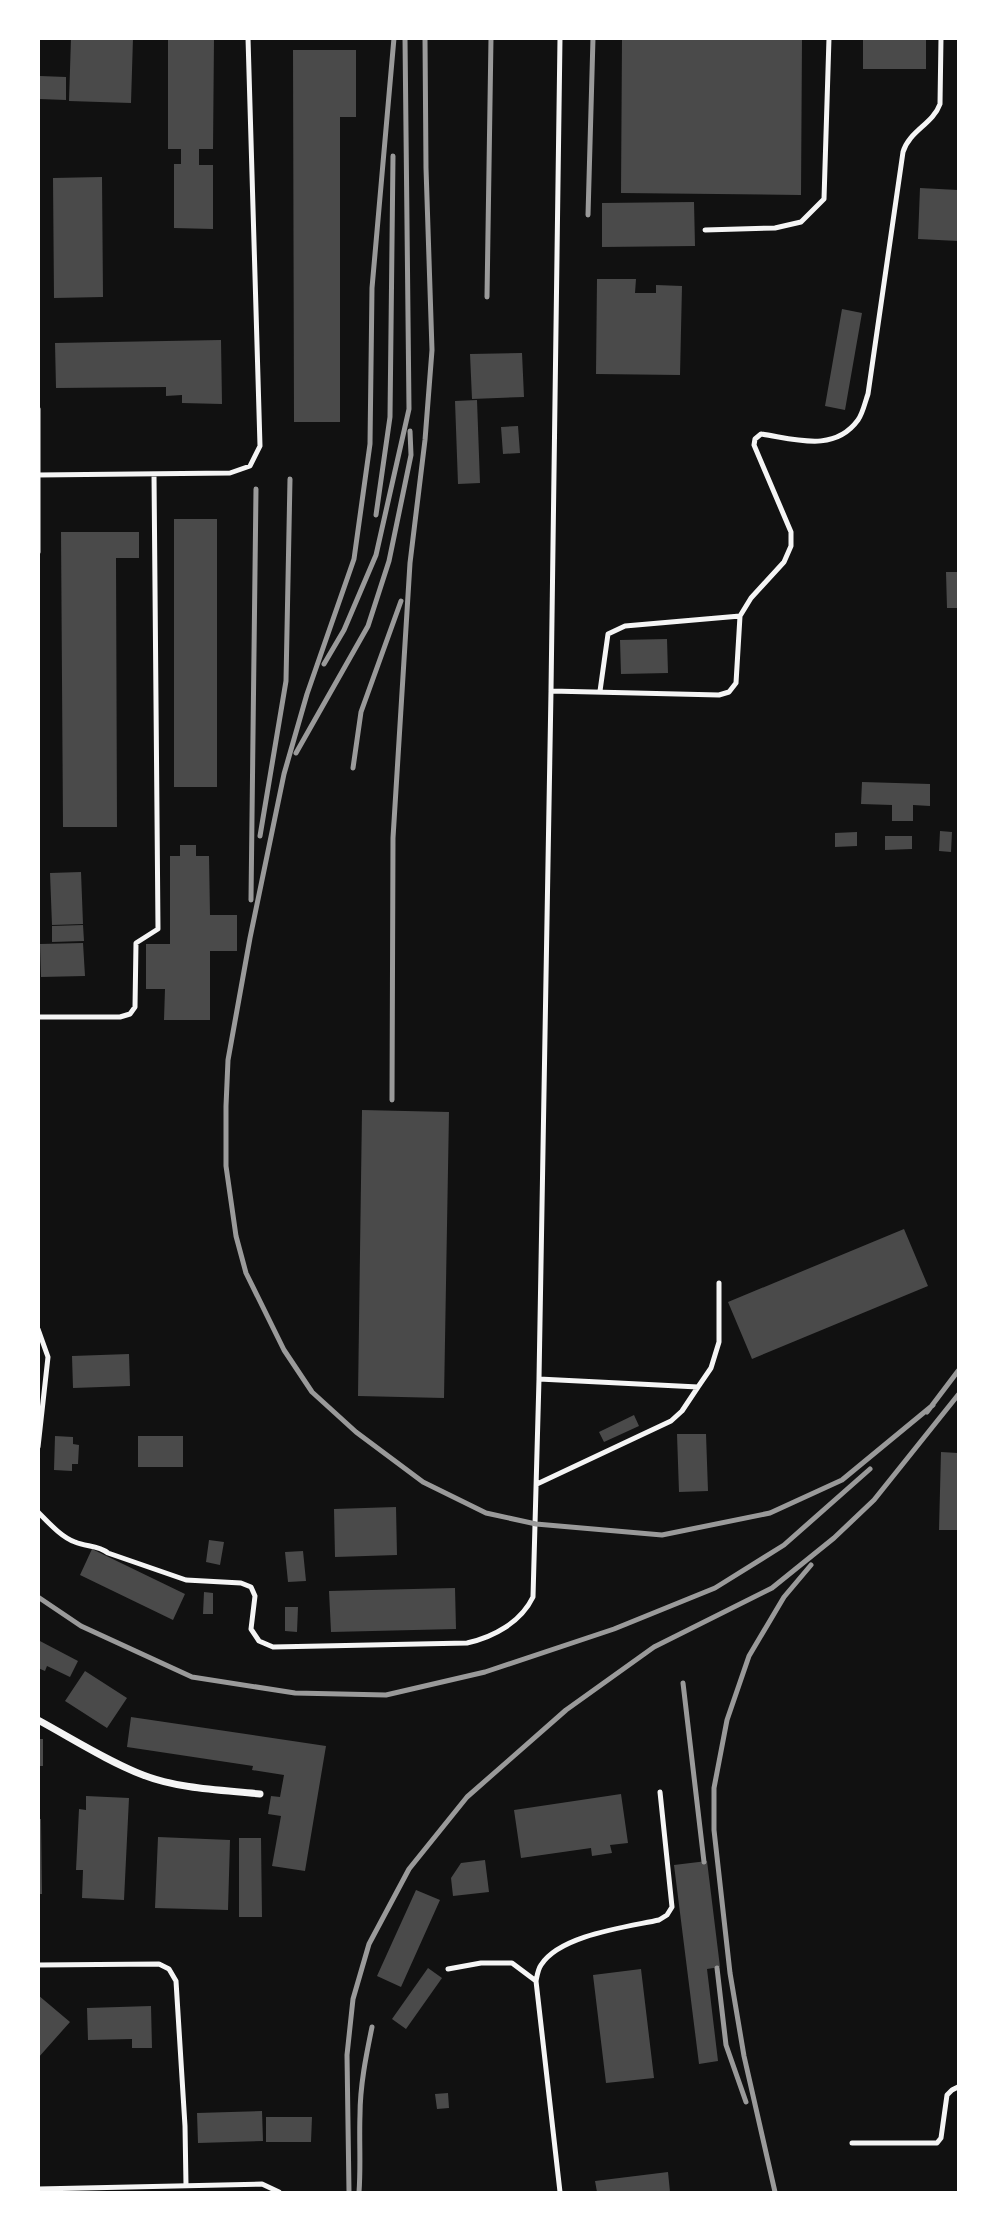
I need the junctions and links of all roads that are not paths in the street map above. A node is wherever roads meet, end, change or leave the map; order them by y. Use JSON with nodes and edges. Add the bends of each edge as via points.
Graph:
{"nodes":[{"id":1,"x":248,"y":38,"type":"edge"},
{"id":2,"x":559,"y":38,"type":"edge"},
{"id":3,"x":830,"y":38,"type":"edge"},
{"id":4,"x":941,"y":38,"type":"edge"},
{"id":5,"x":705,"y":230,"type":"dead end"},
{"id":6,"x":38,"y":409,"type":"edge"},
{"id":7,"x":154,"y":474,"type":"junction"},
{"id":8,"x":39,"y":475,"type":"edge"},
{"id":9,"x":38,"y":552,"type":"edge"},
{"id":10,"x":740,"y":616,"type":"junction"},
{"id":11,"x":551,"y":691,"type":"junction"},
{"id":12,"x":600,"y":691,"type":"junction"},
{"id":13,"x":38,"y":1017,"type":"edge"},
{"id":14,"x":719,"y":1283,"type":"dead end"},
{"id":15,"x":38,"y":1329,"type":"edge"},
{"id":16,"x":539,"y":1380,"type":"junction"},
{"id":17,"x":698,"y":1387,"type":"junction"},
{"id":18,"x":38,"y":1447,"type":"edge"},
{"id":19,"x":537,"y":1485,"type":"junction"},
{"id":20,"x":38,"y":1512,"type":"edge"},
{"id":21,"x":38,"y":1720,"type":"edge"},
{"id":22,"x":660,"y":1793,"type":"dead end"},
{"id":23,"x":260,"y":1794,"type":"dead end"},
{"id":24,"x":38,"y":1965,"type":"edge"},
{"id":25,"x":448,"y":1969,"type":"dead end"},
{"id":26,"x":536,"y":1981,"type":"junction"},
{"id":27,"x":958,"y":2087,"type":"edge"},
{"id":28,"x":852,"y":2143,"type":"dead end"},
{"id":29,"x":186,"y":2185,"type":"junction"},
{"id":30,"x":38,"y":2189,"type":"edge"},
{"id":31,"x":279,"y":2193,"type":"edge"},
{"id":32,"x":560,"y":2193,"type":"edge"}],
"edges":[{"from":1,"to":7,"type":"lane","via":[[260,446],[250,466],[230,473]]},
{"from":2,"to":11,"type":"lane"},
{"from":3,"to":5,"type":"lane","via":[[824,199],[801,222],[775,228]]},
{"from":4,"to":10,"type":"lane","via":[[938,111],[909,138],[903,152],[868,394],[858,419],[839,437],[821,443],[761,435],[755,439],[790,532],[791,546]]},
{"from":6,"to":8,"type":"lane"},
{"from":7,"to":8,"type":"lane"},
{"from":7,"to":13,"type":"lane","via":[[158,929],[136,943],[135,1007],[130,1014]]},
{"from":8,"to":9,"type":"lane"},
{"from":10,"to":12,"type":"lane","via":[[625,626],[608,634]]},
{"from":10,"to":12,"type":"lane","via":[[736,682],[729,692]]},
{"from":11,"to":12,"type":"lane"},
{"from":11,"to":16,"type":"lane"},
{"from":14,"to":17,"type":"lane","via":[[719,1342],[711,1368]]},
{"from":15,"to":18,"type":"lane","via":[[48,1357]]},
{"from":16,"to":17,"type":"lane"},
{"from":16,"to":19,"type":"lane"},
{"from":17,"to":19,"type":"lane","via":[[671,1421]]},
{"from":19,"to":20,"type":"lane","via":[[533,1597],[516,1620],[467,1643],[274,1647],[259,1641],[251,1629],[255,1596],[251,1587],[186,1580],[102,1548],[75,1543]]},
{"from":21,"to":23,"type":"street","via":[[145,1776]]},
{"from":22,"to":26,"type":"lane","via":[[672,1907],[667,1915],[582,1937],[541,1965]]},
{"from":24,"to":29,"type":"lane","via":[[159,1964],[169,1969],[176,1981]]},
{"from":25,"to":26,"type":"lane","via":[[512,1964]]},
{"from":26,"to":32,"type":"lane"},
{"from":27,"to":28,"type":"lane","via":[[947,2095],[937,2143]]},
{"from":29,"to":30,"type":"lane"},
{"from":29,"to":31,"type":"lane","via":[[262,2184]]}]}
